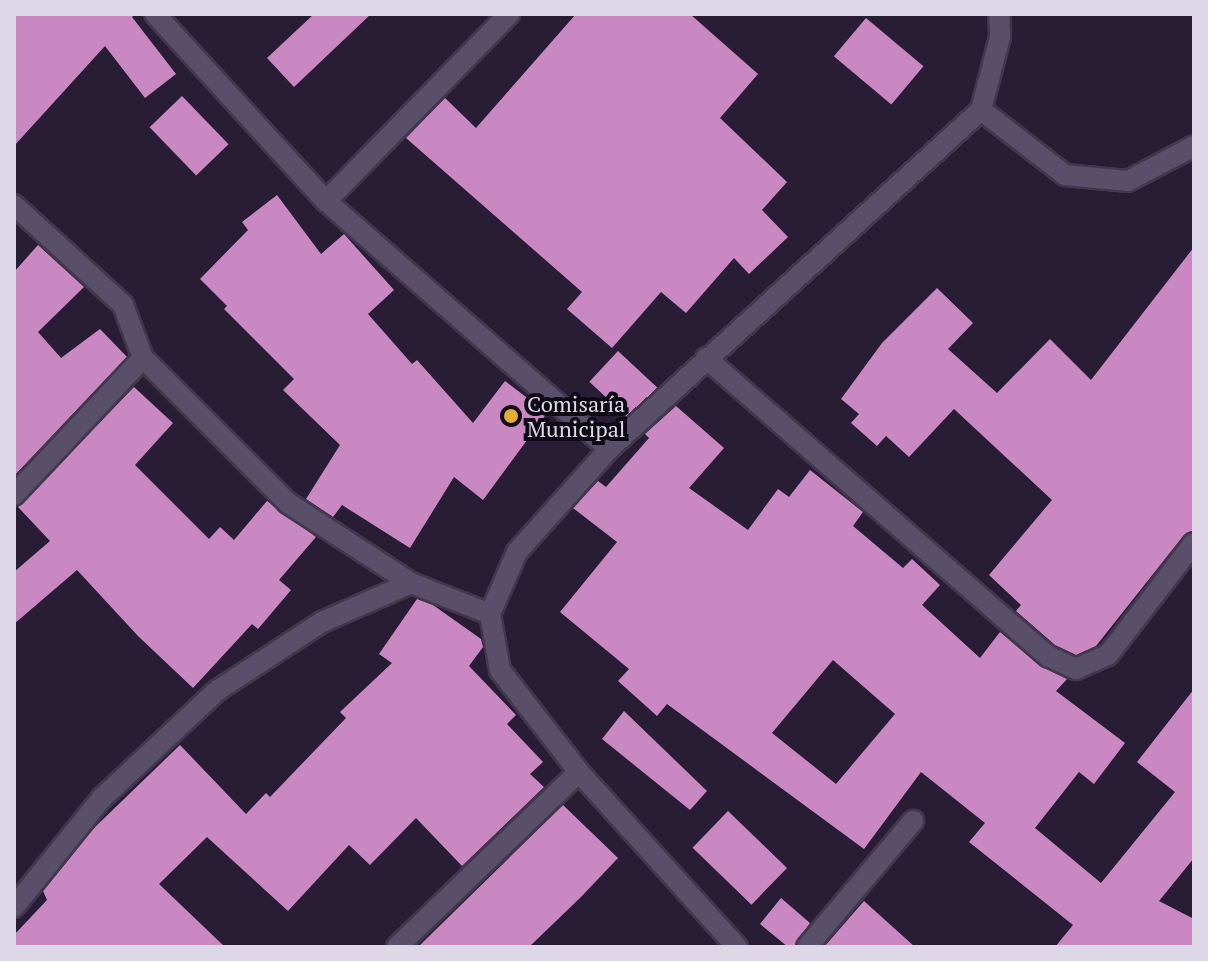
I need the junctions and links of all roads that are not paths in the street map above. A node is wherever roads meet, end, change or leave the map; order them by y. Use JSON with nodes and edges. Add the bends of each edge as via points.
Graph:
{"nodes":[{"id":1,"x":155,"y":14,"type":"edge"},
{"id":2,"x":509,"y":14,"type":"edge"},
{"id":3,"x":999,"y":14,"type":"edge"},
{"id":4,"x":981,"y":110,"type":"junction"},
{"id":5,"x":1194,"y":146,"type":"edge"},
{"id":6,"x":326,"y":201,"type":"junction"},
{"id":7,"x":14,"y":205,"type":"edge"},
{"id":8,"x":143,"y":358,"type":"junction"},
{"id":9,"x":706,"y":358,"type":"junction"},
{"id":10,"x":609,"y":449,"type":"junction"},
{"id":11,"x":14,"y":495,"type":"edge"},
{"id":12,"x":1194,"y":543,"type":"edge"},
{"id":13,"x":411,"y":583,"type":"junction"},
{"id":14,"x":490,"y":614,"type":"junction"},
{"id":15,"x":579,"y":772,"type":"junction"},
{"id":16,"x":913,"y":821,"type":"dead end"},
{"id":17,"x":14,"y":907,"type":"edge"},
{"id":18,"x":397,"y":947,"type":"edge"},
{"id":19,"x":737,"y":947,"type":"edge"},
{"id":20,"x":807,"y":947,"type":"edge"}],
"edges":[{"from":1,"to":6,"type":"street"},
{"from":2,"to":6,"type":"street"},
{"from":3,"to":4,"type":"street","via":[[1000,37]]},
{"from":4,"to":5,"type":"street","via":[[1065,175],[1128,181]]},
{"from":4,"to":9,"type":"street"},
{"from":6,"to":10,"type":"street"},
{"from":7,"to":8,"type":"street","via":[[123,305]]},
{"from":8,"to":11,"type":"street"},
{"from":8,"to":13,"type":"street","via":[[288,503]]},
{"from":9,"to":10,"type":"street"},
{"from":9,"to":12,"type":"street","via":[[1048,656],[1076,669],[1108,655]]},
{"from":10,"to":14,"type":"street","via":[[517,552]]},
{"from":13,"to":14,"type":"street"},
{"from":13,"to":17,"type":"street","via":[[322,622],[218,690],[102,798]]},
{"from":14,"to":15,"type":"street","via":[[500,670]]},
{"from":15,"to":18,"type":"street"},
{"from":15,"to":19,"type":"street"},
{"from":16,"to":20,"type":"street"}]}
